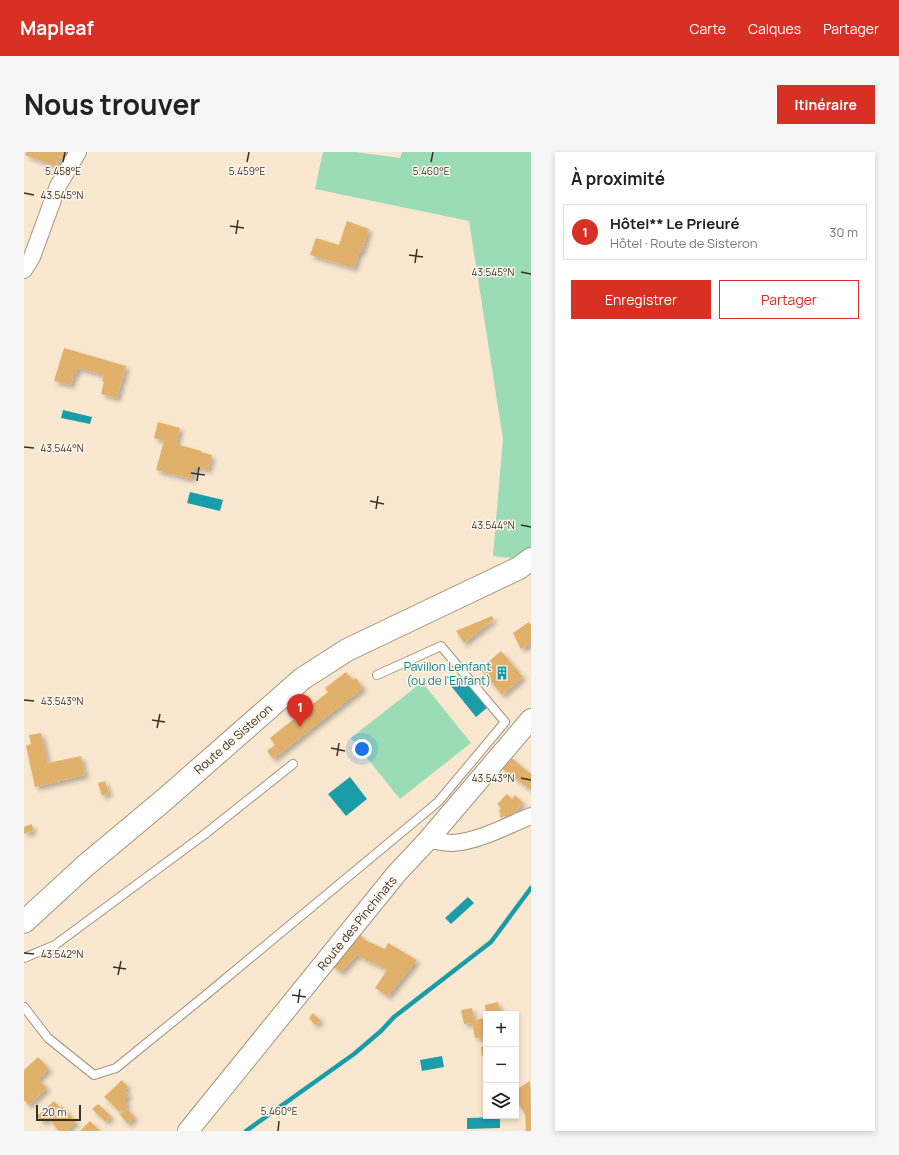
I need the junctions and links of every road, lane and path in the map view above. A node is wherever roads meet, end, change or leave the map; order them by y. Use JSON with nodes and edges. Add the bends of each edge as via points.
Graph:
{"nodes":[{"id":1,"x":78,"y":152,"type":"edge"},
{"id":2,"x":24,"y":270,"type":"edge"},
{"id":3,"x":531,"y":559,"type":"edge"},
{"id":4,"x":377,"y":675,"type":"dead end"},
{"id":5,"x":531,"y":719,"type":"edge"},
{"id":6,"x":293,"y":764,"type":"dead end"},
{"id":7,"x":531,"y":816,"type":"edge"},
{"id":8,"x":428,"y":840,"type":"junction"},
{"id":9,"x":24,"y":922,"type":"edge"},
{"id":10,"x":24,"y":958,"type":"edge"},
{"id":11,"x":24,"y":1007,"type":"edge"},
{"id":12,"x":188,"y":1131,"type":"edge"}],
"edges":[{"from":1,"to":2,"type":"street","via":[[58,186],[32,257]]},
{"from":3,"to":9,"type":"main road","name":"Route de Sisteron","via":[[519,568],[346,650],[302,679],[85,866]]},
{"from":4,"to":11,"type":"lane","via":[[441,646],[505,722],[438,802],[116,1068],[94,1075],[48,1038]]},
{"from":5,"to":8,"type":"street","name":"Route des Pinchinats"},
{"from":6,"to":10,"type":"lane","via":[[205,834],[55,945]]},
{"from":7,"to":8,"type":"street","via":[[469,840],[451,843]]},
{"from":8,"to":12,"type":"street","name":"Route des Pinchinats","via":[[397,873]]}]}
